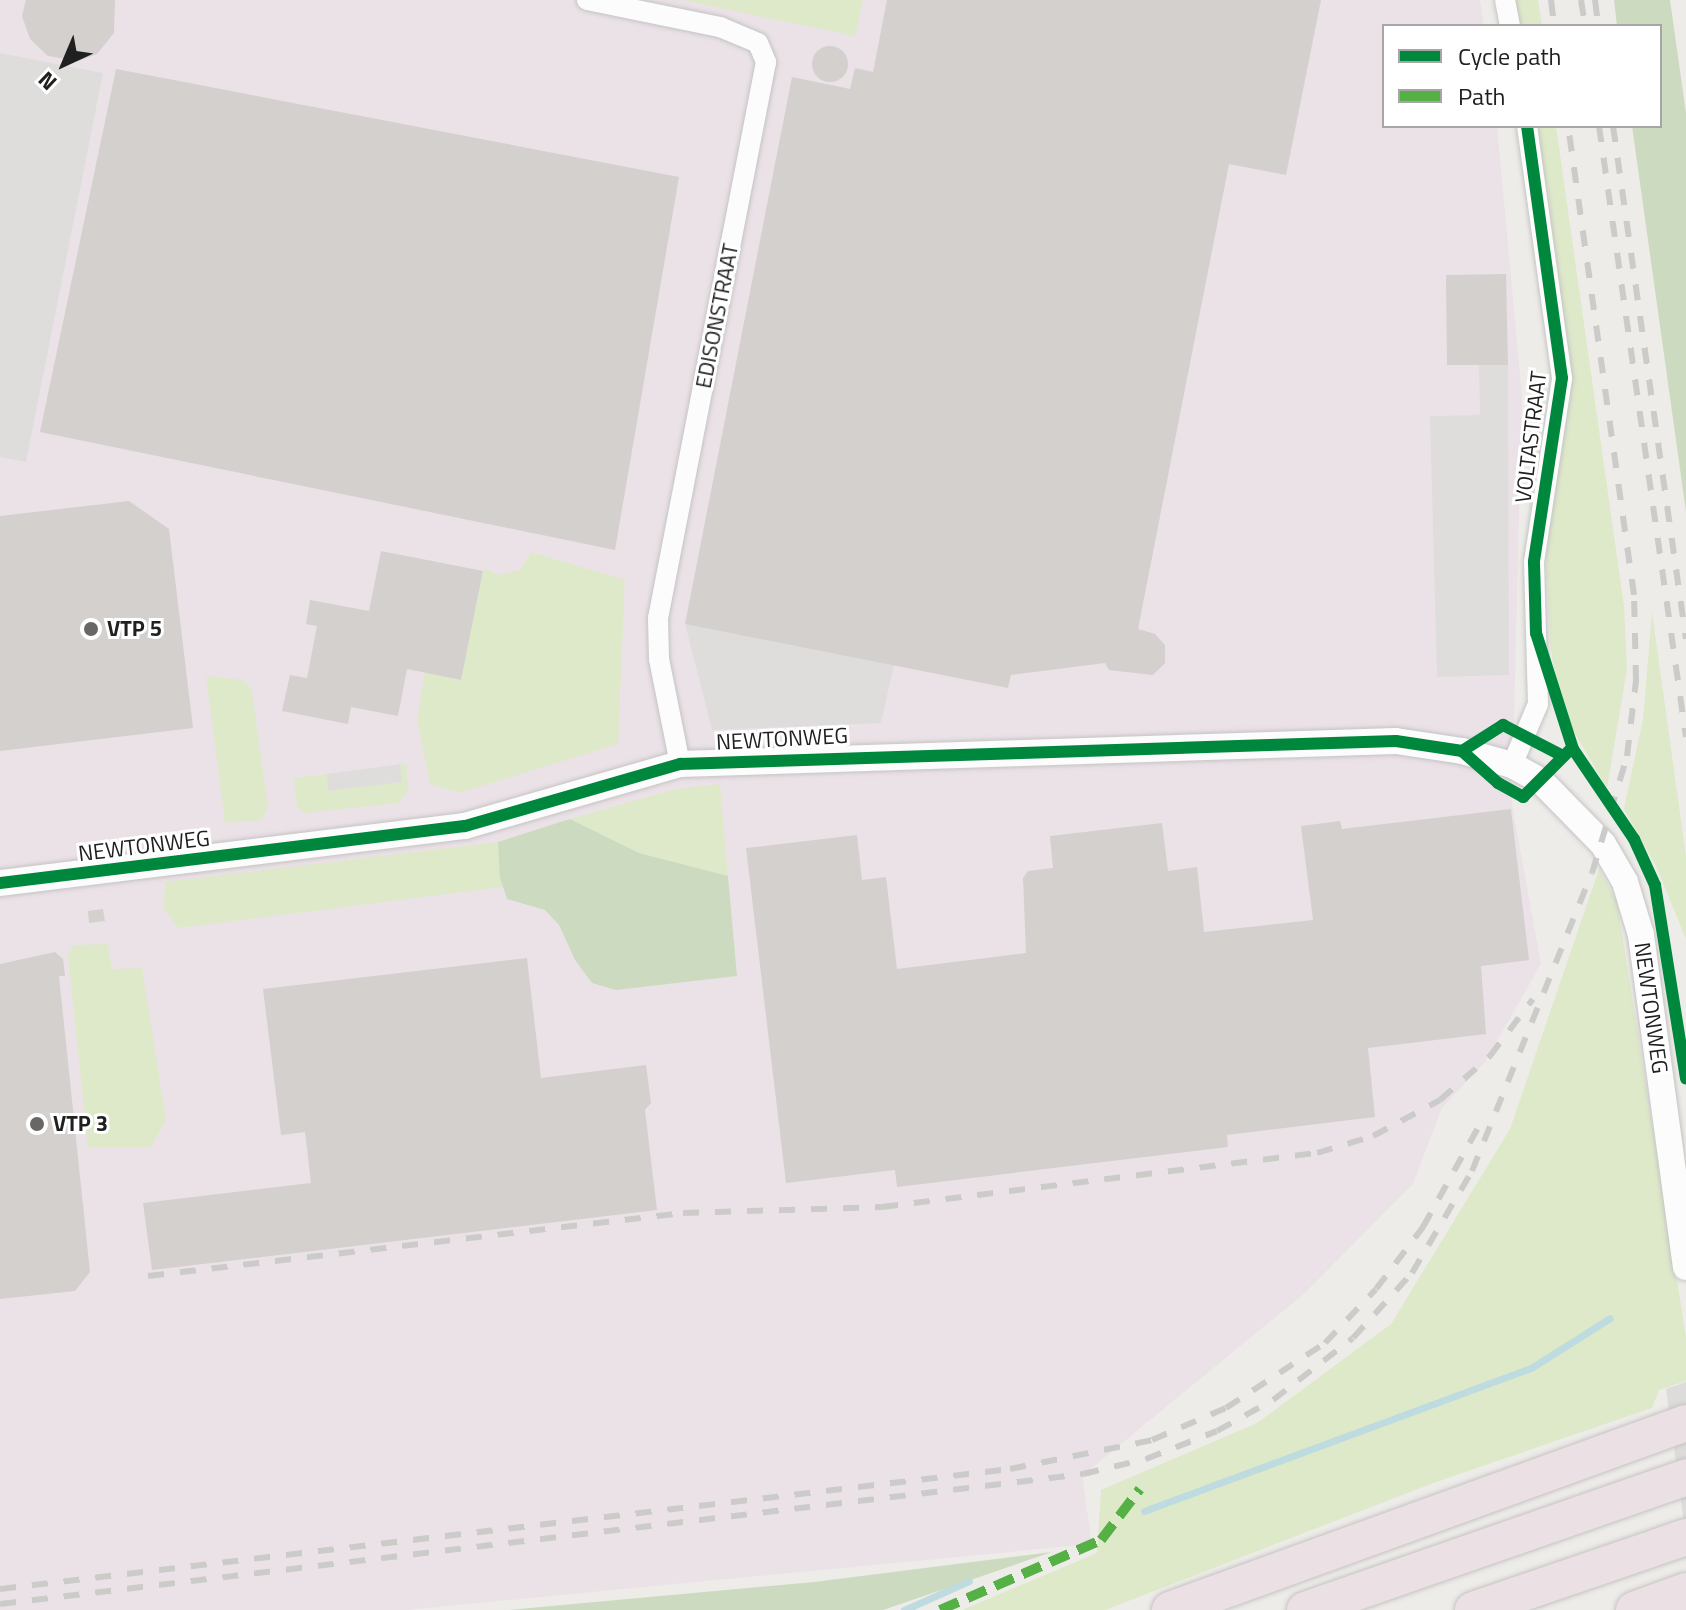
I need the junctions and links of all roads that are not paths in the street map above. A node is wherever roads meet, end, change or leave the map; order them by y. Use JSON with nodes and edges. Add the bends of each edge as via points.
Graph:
{"nodes":[{"id":1,"x":587,"y":0,"type":"edge"},
{"id":2,"x":1505,"y":0,"type":"edge"},
{"id":3,"x":1510,"y":24,"type":"edge"},
{"id":4,"x":1527,"y":128,"type":"edge"},
{"id":5,"x":680,"y":764,"type":"junction"},
{"id":6,"x":1512,"y":765,"type":"junction"},
{"id":7,"x":0,"y":883,"type":"edge"},
{"id":8,"x":1686,"y":1267,"type":"edge"},
{"id":9,"x":1678,"y":1426,"type":"edge"},
{"id":10,"x":1681,"y":1479,"type":"edge"},
{"id":11,"x":1685,"y":1537,"type":"edge"},
{"id":12,"x":1686,"y":1591,"type":"edge"},
{"id":13,"x":1170,"y":1610,"type":"edge"},
{"id":14,"x":1305,"y":1610,"type":"edge"},
{"id":15,"x":1473,"y":1610,"type":"edge"},
{"id":16,"x":1634,"y":1610,"type":"edge"}],
"edges":[{"from":1,"to":5,"type":"street","name":"EDISONSTRAAT","via":[[720,27],[758,43],[766,62],[658,618],[659,659]]},
{"from":2,"to":3,"type":"street"},
{"from":4,"to":6,"type":"street","name":"VOLTASTRAAT","via":[[1562,378],[1534,562],[1538,704]]},
{"from":5,"to":6,"type":"street","name":"NEWTONWEG","via":[[1396,741]]},
{"from":5,"to":7,"type":"street","name":"NEWTONWEG","via":[[465,826]]},
{"from":6,"to":8,"type":"street","name":"NEWTONWEG","via":[[1541,781],[1603,844],[1625,882],[1641,935]]},
{"from":9,"to":13,"type":"highway"},
{"from":10,"to":14,"type":"highway"},
{"from":11,"to":15,"type":"highway"},
{"from":12,"to":16,"type":"highway"}]}
